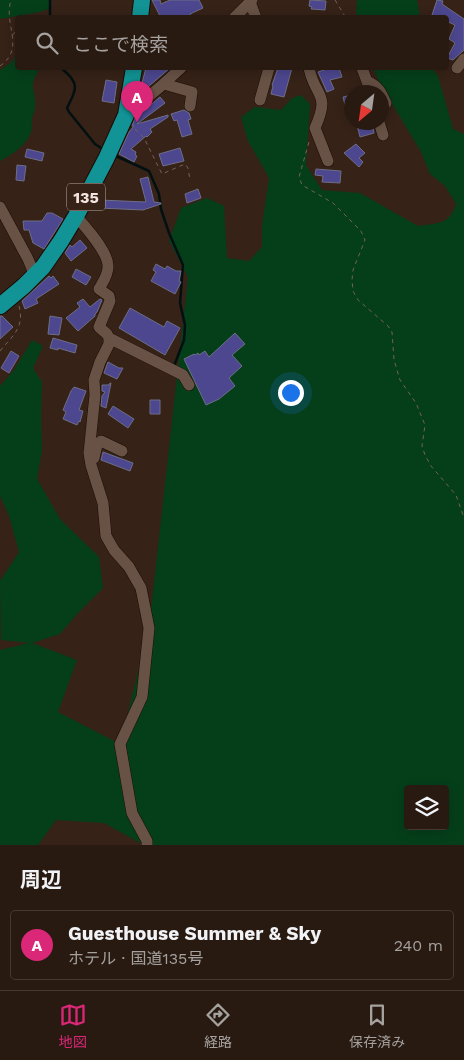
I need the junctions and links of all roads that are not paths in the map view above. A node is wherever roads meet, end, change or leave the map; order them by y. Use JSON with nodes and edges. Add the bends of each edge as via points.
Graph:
{"nodes":[{"id":1,"x":142,"y":0,"type":"edge"},
{"id":2,"x":252,"y":0,"type":"edge"},
{"id":3,"x":140,"y":15,"type":"edge"},
{"id":4,"x":237,"y":15,"type":"edge"},
{"id":5,"x":255,"y":15,"type":"edge"},
{"id":6,"x":134,"y":70,"type":"edge"},
{"id":7,"x":179,"y":70,"type":"edge"},
{"id":8,"x":268,"y":70,"type":"edge"},
{"id":9,"x":308,"y":70,"type":"edge"},
{"id":10,"x":363,"y":70,"type":"edge"},
{"id":11,"x":164,"y":84,"type":"junction"},
{"id":12,"x":368,"y":85,"type":"edge"},
{"id":13,"x":260,"y":100,"type":"dead end"},
{"id":14,"x":190,"y":106,"type":"dead end"},
{"id":15,"x":125,"y":118,"type":"junction"},
{"id":16,"x":381,"y":130,"type":"edge"},
{"id":17,"x":383,"y":135,"type":"dead end"},
{"id":18,"x":328,"y":161,"type":"dead end"},
{"id":19,"x":0,"y":207,"type":"edge"},
{"id":20,"x":76,"y":216,"type":"junction"},
{"id":21,"x":35,"y":276,"type":"junction"},
{"id":22,"x":0,"y":306,"type":"edge"},
{"id":23,"x":109,"y":338,"type":"junction"},
{"id":24,"x":189,"y":385,"type":"dead end"},
{"id":25,"x":122,"y":451,"type":"dead end"},
{"id":26,"x":90,"y":460,"type":"junction"},
{"id":27,"x":147,"y":845,"type":"edge"}],
"edges":[{"from":1,"to":3,"type":"highway"},
{"from":2,"to":4,"type":"street"},
{"from":2,"to":5,"type":"street"},
{"from":6,"to":15,"type":"highway","number":"135"},
{"from":7,"to":11,"type":"street"},
{"from":8,"to":13,"type":"street"},
{"from":9,"to":18,"type":"street","via":[[323,103],[316,128]]},
{"from":10,"to":12,"type":"street"},
{"from":11,"to":14,"type":"street","via":[[192,92]]},
{"from":11,"to":15,"type":"street"},
{"from":15,"to":20,"type":"highway","number":"135"},
{"from":16,"to":17,"type":"street"},
{"from":19,"to":21,"type":"street"},
{"from":20,"to":21,"type":"highway","number":"135"},
{"from":20,"to":23,"type":"street","via":[[107,258],[108,269],[99,289],[109,296],[110,302],[99,327]]},
{"from":21,"to":22,"type":"highway","number":"135"},
{"from":23,"to":24,"type":"street","via":[[183,375]]},
{"from":23,"to":26,"type":"street","via":[[94,380]]},
{"from":25,"to":26,"type":"street","via":[[101,441]]},
{"from":26,"to":27,"type":"street","via":[[103,504],[106,536],[141,588],[149,628],[142,697],[120,744],[132,813]]}]}
